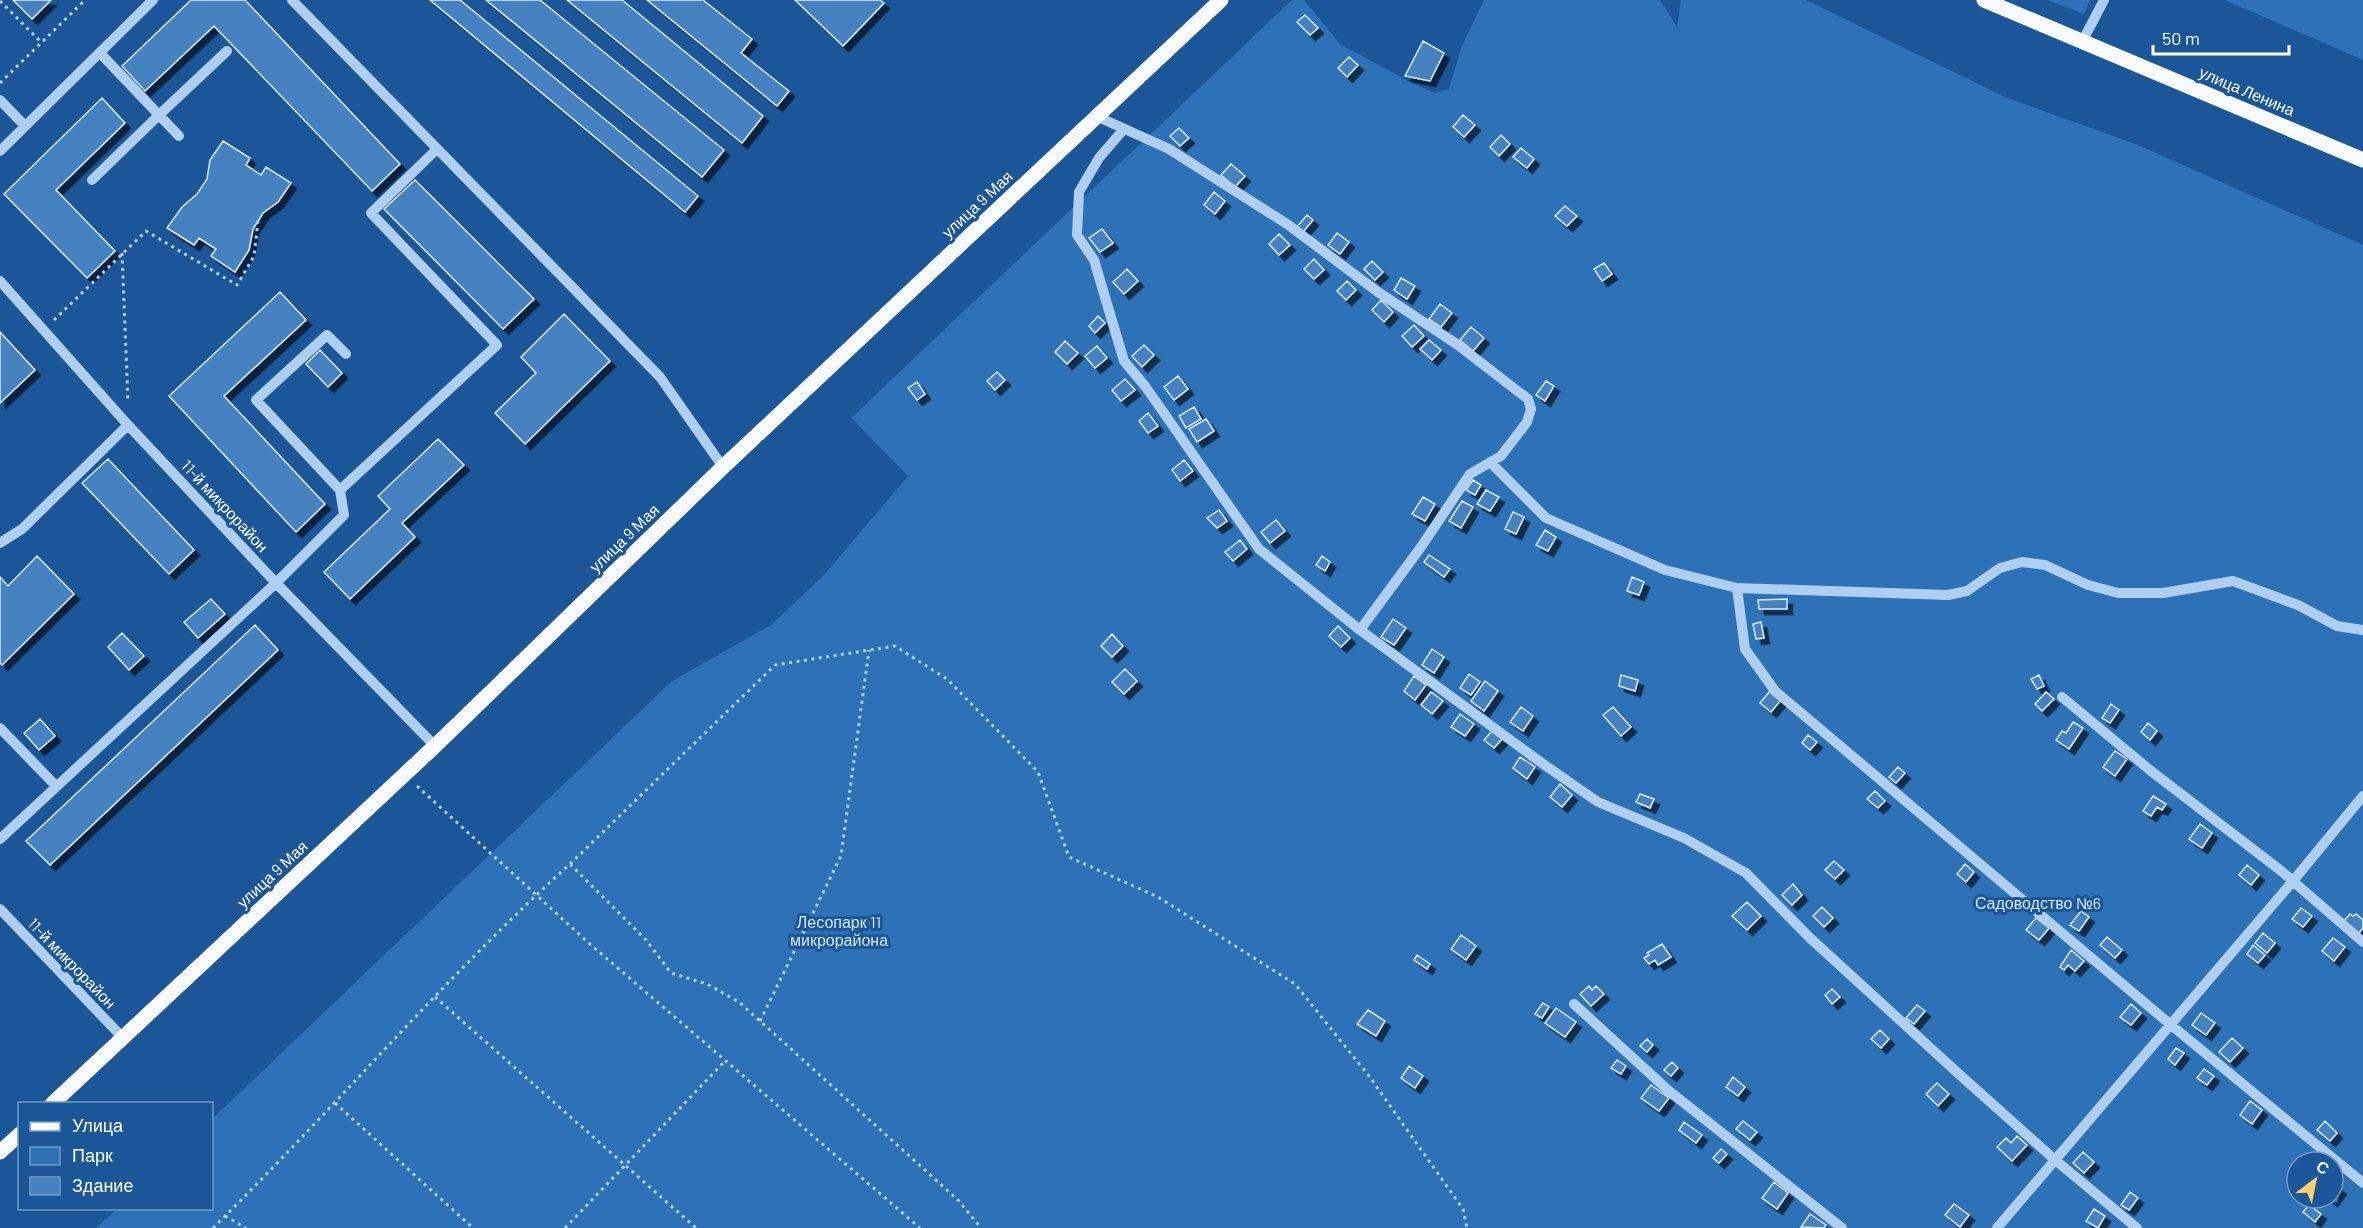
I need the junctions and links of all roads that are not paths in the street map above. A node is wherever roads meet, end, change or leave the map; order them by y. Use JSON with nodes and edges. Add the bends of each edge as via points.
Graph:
{"nodes":[{"id":1,"x":153,"y":0,"type":"edge"},
{"id":2,"x":292,"y":0,"type":"edge"},
{"id":3,"x":1221,"y":0,"type":"edge"},
{"id":4,"x":1984,"y":0,"type":"edge"},
{"id":5,"x":2104,"y":0,"type":"edge"},
{"id":6,"x":2082,"y":42,"type":"junction"},
{"id":7,"x":227,"y":51,"type":"dead end"},
{"id":8,"x":100,"y":53,"type":"junction"},
{"id":9,"x":0,"y":100,"type":"edge"},
{"id":10,"x":159,"y":116,"type":"junction"},
{"id":11,"x":1096,"y":116,"type":"junction"},
{"id":12,"x":25,"y":126,"type":"junction"},
{"id":13,"x":1122,"y":130,"type":"junction"},
{"id":14,"x":179,"y":136,"type":"dead end"},
{"id":15,"x":437,"y":149,"type":"junction"},
{"id":16,"x":0,"y":151,"type":"edge"},
{"id":17,"x":2363,"y":160,"type":"edge"},
{"id":18,"x":92,"y":180,"type":"dead end"},
{"id":19,"x":0,"y":281,"type":"edge"},
{"id":20,"x":346,"y":354,"type":"dead end"},
{"id":21,"x":129,"y":425,"type":"junction"},
{"id":22,"x":1490,"y":462,"type":"junction"},
{"id":23,"x":723,"y":467,"type":"junction"},
{"id":24,"x":340,"y":490,"type":"junction"},
{"id":25,"x":0,"y":543,"type":"edge"},
{"id":26,"x":276,"y":583,"type":"junction"},
{"id":27,"x":1737,"y":588,"type":"junction"},
{"id":28,"x":1360,"y":630,"type":"junction"},
{"id":29,"x":2363,"y":630,"type":"edge"},
{"id":30,"x":2062,"y":697,"type":"dead end"},
{"id":31,"x":0,"y":728,"type":"edge"},
{"id":32,"x":435,"y":746,"type":"junction"},
{"id":33,"x":56,"y":786,"type":"junction"},
{"id":34,"x":2363,"y":796,"type":"edge"},
{"id":35,"x":0,"y":838,"type":"edge"},
{"id":36,"x":2293,"y":881,"type":"junction"},
{"id":37,"x":0,"y":909,"type":"edge"},
{"id":38,"x":2363,"y":942,"type":"edge"},
{"id":39,"x":1574,"y":1004,"type":"dead end"},
{"id":40,"x":2171,"y":1025,"type":"junction"},
{"id":41,"x":123,"y":1038,"type":"junction"},
{"id":42,"x":54,"y":1102,"type":"edge"},
{"id":43,"x":18,"y":1136,"type":"edge"},
{"id":44,"x":0,"y":1152,"type":"edge"},
{"id":45,"x":2054,"y":1160,"type":"junction"},
{"id":46,"x":2363,"y":1183,"type":"edge"},
{"id":47,"x":1842,"y":1228,"type":"edge"},
{"id":48,"x":1997,"y":1228,"type":"edge"},
{"id":49,"x":2137,"y":1228,"type":"edge"}],
"edges":[{"from":1,"to":8,"type":"street"},
{"from":2,"to":15,"type":"street"},
{"from":3,"to":11,"type":"main road","name":"улица 9 Мая"},
{"from":4,"to":6,"type":"main road","name":"улица Ленина"},
{"from":5,"to":6,"type":"street"},
{"from":6,"to":17,"type":"main road","name":"улица Ленина"},
{"from":7,"to":10,"type":"street"},
{"from":8,"to":10,"type":"street"},
{"from":8,"to":12,"type":"street"},
{"from":9,"to":12,"type":"street"},
{"from":10,"to":14,"type":"street"},
{"from":10,"to":18,"type":"street"},
{"from":11,"to":13,"type":"street"},
{"from":11,"to":23,"type":"main road","name":"улица 9 Мая"},
{"from":12,"to":16,"type":"street"},
{"from":13,"to":22,"type":"street","via":[[1170,149],[1287,224],[1528,399],[1532,409],[1527,422],[1501,456]]},
{"from":13,"to":28,"type":"street","via":[[1079,192],[1077,235],[1094,260],[1124,360],[1259,549]]},
{"from":15,"to":23,"type":"street","via":[[660,377]]},
{"from":15,"to":24,"type":"street","via":[[371,213],[497,345]]},
{"from":19,"to":21,"type":"street","name":"11-й микрорайон"},
{"from":20,"to":24,"type":"street","via":[[327,335],[256,400]]},
{"from":21,"to":25,"type":"street","via":[[22,529]]},
{"from":21,"to":26,"type":"street","name":"11-й микрорайон"},
{"from":22,"to":27,"type":"street","via":[[1546,518],[1665,570]]},
{"from":22,"to":28,"type":"street","via":[[1470,474]]},
{"from":23,"to":32,"type":"main road","name":"улица 9 Мая"},
{"from":24,"to":26,"type":"street","via":[[344,515]]},
{"from":26,"to":32,"type":"street","name":"11-й микрорайон"},
{"from":26,"to":33,"type":"street"},
{"from":27,"to":29,"type":"street","via":[[1948,595],[1967,591],[2000,568],[2022,562],[2045,565],[2088,585],[2118,593],[2163,593],[2233,581],[2298,605],[2337,626]]},
{"from":27,"to":40,"type":"street","via":[[1745,649],[1775,691]]},
{"from":28,"to":45,"type":"street","via":[[1598,802],[1684,838],[1746,873],[1810,938]]},
{"from":30,"to":36,"type":"street"},
{"from":31,"to":33,"type":"street"},
{"from":32,"to":41,"type":"main road","name":"улица 9 Мая"},
{"from":33,"to":35,"type":"street"},
{"from":34,"to":36,"type":"street"},
{"from":36,"to":38,"type":"street"},
{"from":36,"to":40,"type":"street"},
{"from":37,"to":41,"type":"street","name":"11-й микрорайон"},
{"from":39,"to":47,"type":"street","via":[[1669,1092]]},
{"from":40,"to":45,"type":"street"},
{"from":40,"to":46,"type":"street"},
{"from":41,"to":42,"type":"main road","name":"улица 9 Мая"},
{"from":43,"to":44,"type":"main road"},
{"from":45,"to":48,"type":"street"},
{"from":45,"to":49,"type":"street"}]}
